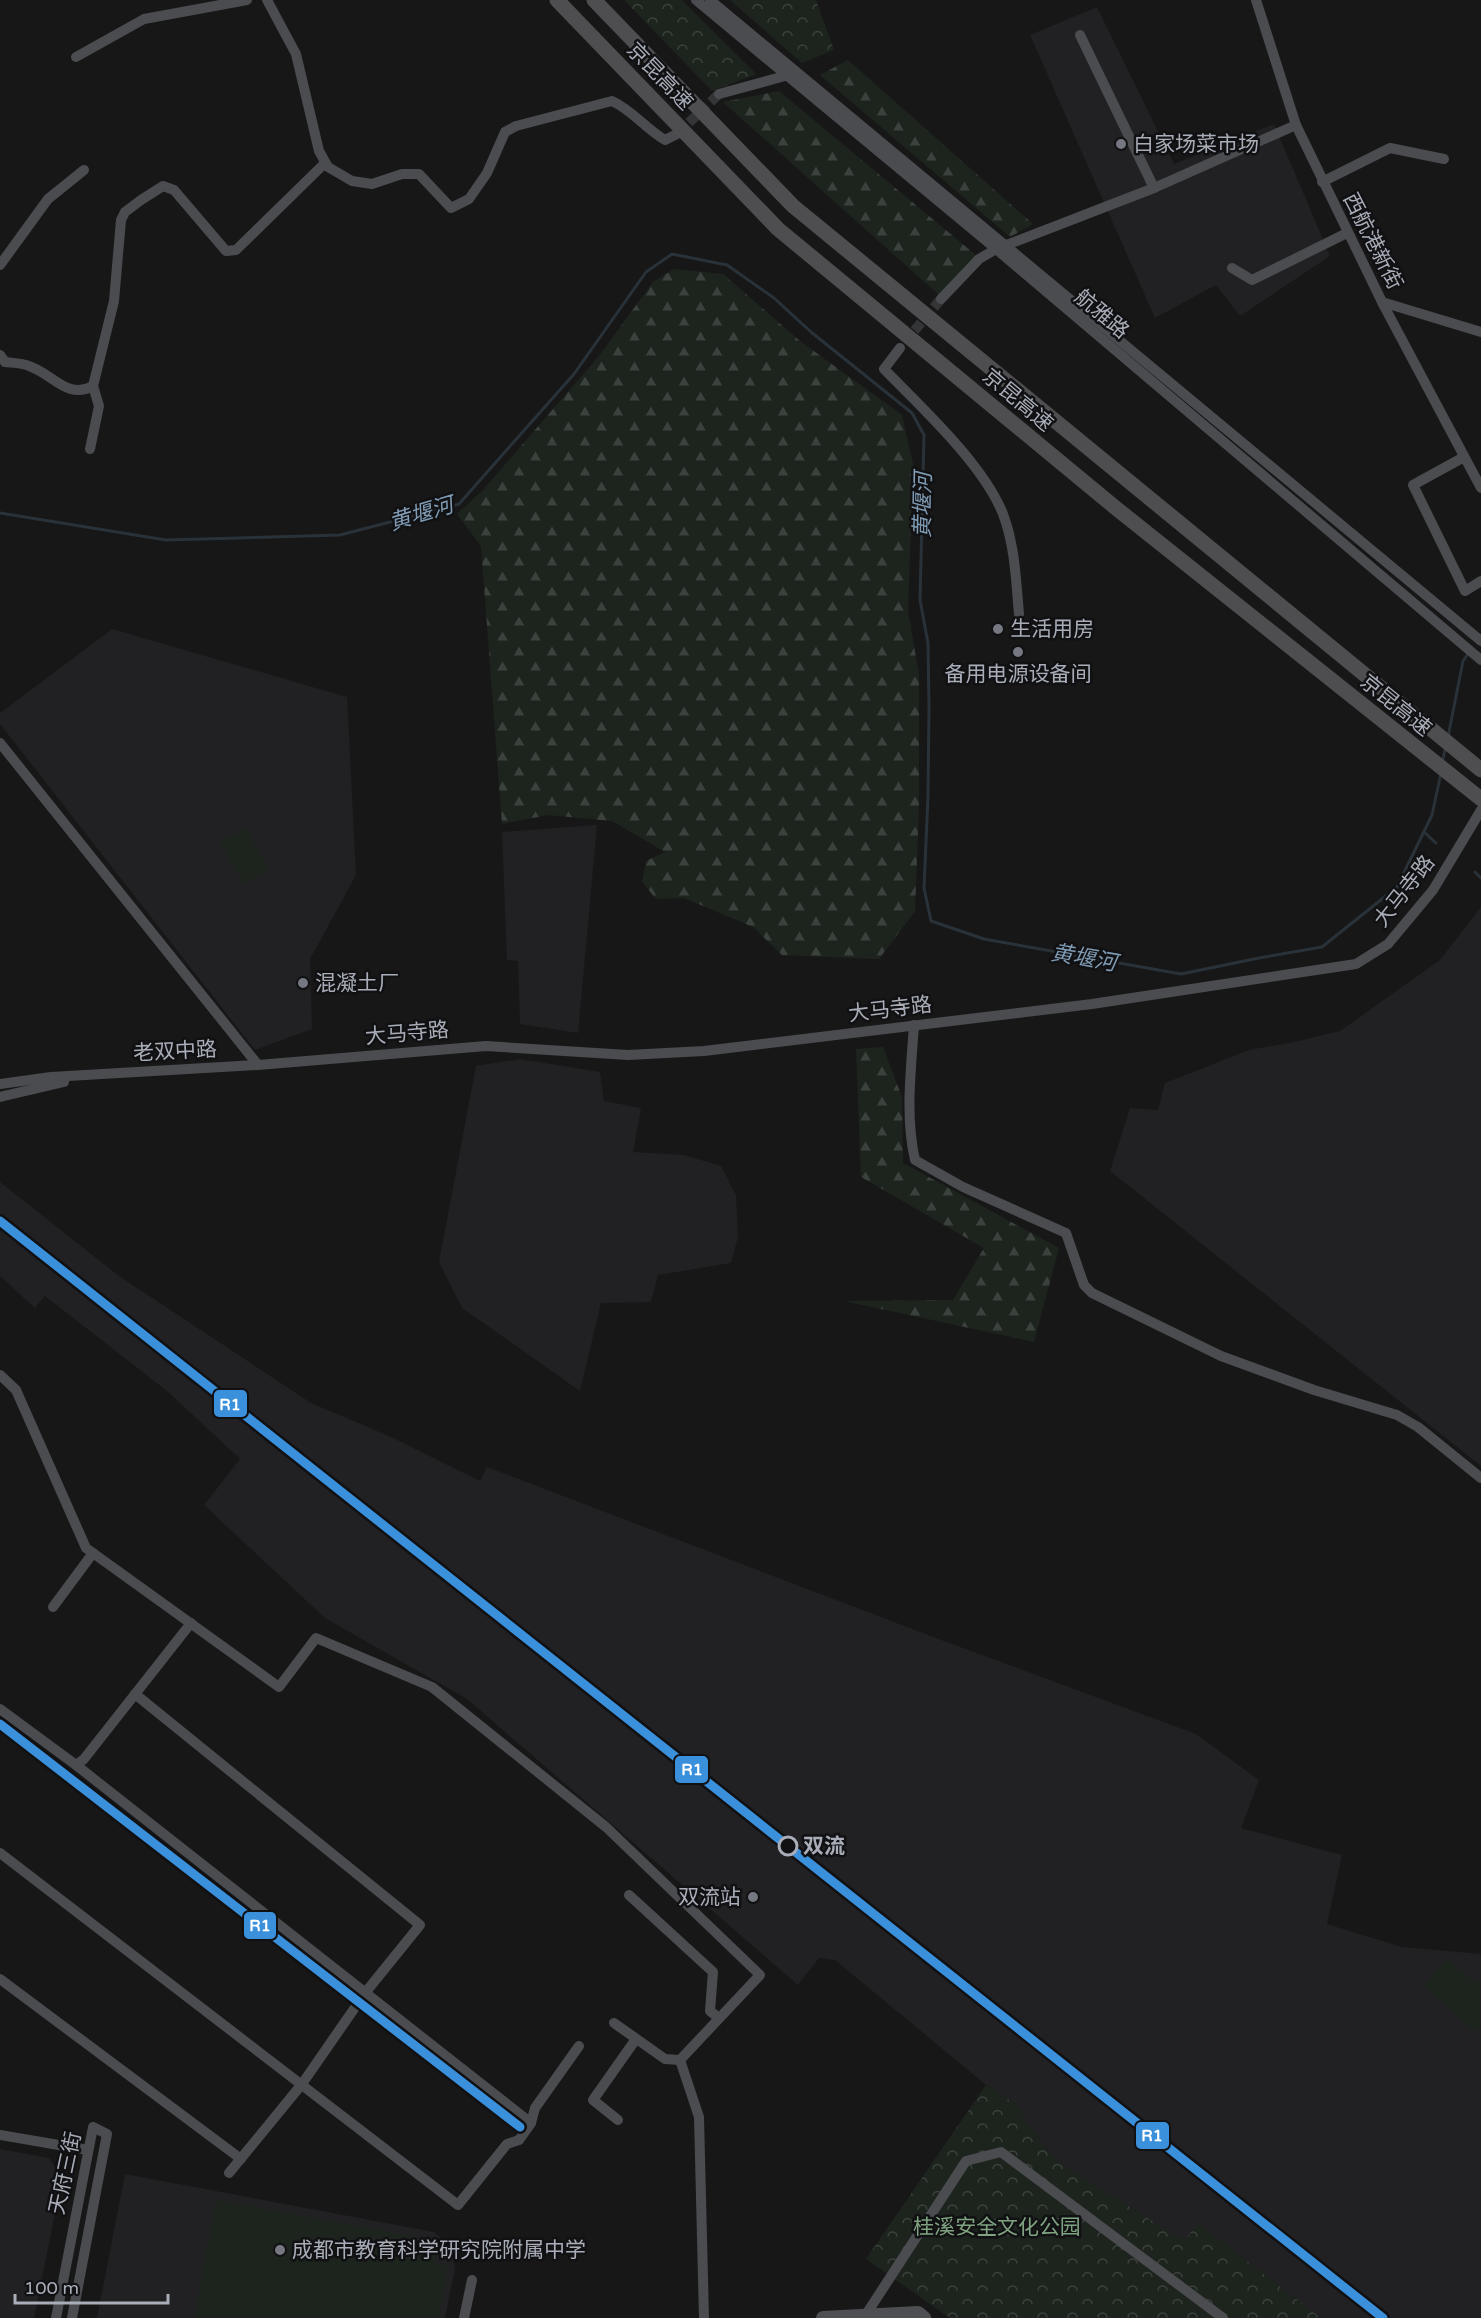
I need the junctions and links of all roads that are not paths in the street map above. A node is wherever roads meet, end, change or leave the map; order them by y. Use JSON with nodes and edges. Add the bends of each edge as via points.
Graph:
{"nodes":[{"id":1,"x":247,"y":0,"type":"edge"},
{"id":2,"x":267,"y":0,"type":"edge"},
{"id":3,"x":557,"y":0,"type":"edge"},
{"id":4,"x":594,"y":0,"type":"edge"},
{"id":5,"x":694,"y":0,"type":"edge"},
{"id":6,"x":710,"y":0,"type":"edge"},
{"id":7,"x":1256,"y":0,"type":"edge"},
{"id":8,"x":1080,"y":35,"type":"dead end"},
{"id":9,"x":76,"y":57,"type":"dead end"},
{"id":10,"x":785,"y":76,"type":"junction"},
{"id":11,"x":719,"y":94,"type":"tunnel mouth"},
{"id":12,"x":1296,"y":125,"type":"junction"},
{"id":13,"x":677,"y":134,"type":"dead end"},
{"id":14,"x":1444,"y":159,"type":"dead end"},
{"id":15,"x":325,"y":163,"type":"junction"},
{"id":16,"x":84,"y":170,"type":"dead end"},
{"id":17,"x":1322,"y":182,"type":"junction"},
{"id":18,"x":1154,"y":188,"type":"junction"},
{"id":19,"x":1347,"y":233,"type":"junction"},
{"id":20,"x":1001,"y":247,"type":"junction"},
{"id":21,"x":0,"y":265,"type":"edge"},
{"id":22,"x":1232,"y":268,"type":"dead end"},
{"id":23,"x":941,"y":299,"type":"tunnel mouth"},
{"id":24,"x":1382,"y":302,"type":"junction"},
{"id":25,"x":1481,"y":332,"type":"edge"},
{"id":26,"x":900,"y":348,"type":"tunnel mouth"},
{"id":27,"x":0,"y":355,"type":"edge"},
{"id":28,"x":93,"y":386,"type":"junction"},
{"id":29,"x":90,"y":449,"type":"dead end"},
{"id":30,"x":1464,"y":457,"type":"junction"},
{"id":31,"x":1481,"y":488,"type":"edge"},
{"id":32,"x":1481,"y":580,"type":"edge"},
{"id":33,"x":1019,"y":614,"type":"dead end"},
{"id":34,"x":1481,"y":641,"type":"edge"},
{"id":35,"x":1479,"y":658,"type":"edge"},
{"id":36,"x":0,"y":743,"type":"edge"},
{"id":37,"x":1481,"y":770,"type":"edge"},
{"id":38,"x":1481,"y":799,"type":"edge"},
{"id":39,"x":1481,"y":810,"type":"edge"},
{"id":40,"x":914,"y":1025,"type":"junction"},
{"id":41,"x":258,"y":1065,"type":"junction"},
{"id":42,"x":93,"y":1075,"type":"junction"},
{"id":43,"x":0,"y":1084,"type":"edge"},
{"id":44,"x":0,"y":1097,"type":"edge"},
{"id":45,"x":0,"y":1375,"type":"edge"},
{"id":46,"x":1481,"y":1478,"type":"edge"},
{"id":47,"x":93,"y":1553,"type":"junction"},
{"id":48,"x":53,"y":1607,"type":"dead end"},
{"id":49,"x":191,"y":1623,"type":"junction"},
{"id":50,"x":135,"y":1694,"type":"junction"},
{"id":51,"x":0,"y":1709,"type":"edge"},
{"id":52,"x":76,"y":1766,"type":"junction"},
{"id":53,"x":0,"y":1853,"type":"edge"},
{"id":54,"x":629,"y":1895,"type":"dead end"},
{"id":55,"x":0,"y":1979,"type":"edge"},
{"id":56,"x":365,"y":1992,"type":"junction"},
{"id":57,"x":719,"y":2018,"type":"junction"},
{"id":58,"x":614,"y":2023,"type":"dead end"},
{"id":59,"x":636,"y":2038,"type":"junction"},
{"id":60,"x":579,"y":2046,"type":"dead end"},
{"id":61,"x":680,"y":2060,"type":"junction"},
{"id":62,"x":302,"y":2084,"type":"junction"},
{"id":63,"x":618,"y":2120,"type":"dead end"},
{"id":64,"x":531,"y":2123,"type":"junction"},
{"id":65,"x":0,"y":2135,"type":"edge"},
{"id":66,"x":88,"y":2150,"type":"junction"},
{"id":67,"x":241,"y":2159,"type":"junction"},
{"id":68,"x":229,"y":2173,"type":"dead end"},
{"id":69,"x":472,"y":2280,"type":"dead end"},
{"id":70,"x":867,"y":2317,"type":"edge"},
{"id":71,"x":56,"y":2318,"type":"edge"},
{"id":72,"x":72,"y":2318,"type":"edge"},
{"id":73,"x":464,"y":2318,"type":"edge"},
{"id":74,"x":704,"y":2318,"type":"edge"},
{"id":75,"x":816,"y":2318,"type":"edge"},
{"id":76,"x":823,"y":2318,"type":"edge"},
{"id":77,"x":924,"y":2318,"type":"edge"},
{"id":78,"x":1223,"y":2318,"type":"edge"}],
"edges":[{"from":1,"to":9,"type":"street","via":[[144,20]]},
{"from":2,"to":15,"type":"street","via":[[296,54]]},
{"from":3,"to":38,"type":"highway","name":"京昆高速","via":[[778,229],[1117,509]]},
{"from":4,"to":37,"type":"highway","name":"京昆高速","via":[[793,206]]},
{"from":5,"to":10,"type":"street","name":"航雅路"},
{"from":6,"to":20,"type":"street","name":"航雅路"},
{"from":7,"to":12,"type":"street","name":"西航港新街"},
{"from":8,"to":18,"type":"street"},
{"from":10,"to":11,"type":"street"},
{"from":10,"to":20,"type":"street","name":"航雅路"},
{"from":12,"to":17,"type":"street","name":"西航港新街"},
{"from":12,"to":18,"type":"street"},
{"from":13,"to":15,"type":"street","via":[[665,140],[612,101],[516,126],[505,132],[487,173],[469,199],[451,208],[419,174],[402,174],[372,184],[352,181]]},
{"from":14,"to":17,"type":"street","via":[[1390,148]]},
{"from":15,"to":28,"type":"street","via":[[236,250],[226,251],[174,190],[164,186],[125,212],[114,301]]},
{"from":16,"to":21,"type":"street","via":[[48,199]]},
{"from":17,"to":19,"type":"street","name":"西航港新街"},
{"from":18,"to":20,"type":"street"},
{"from":19,"to":22,"type":"street","via":[[1252,280]]},
{"from":19,"to":24,"type":"street","name":"西航港新街"},
{"from":20,"to":23,"type":"street","via":[[979,259]]},
{"from":20,"to":34,"type":"street","name":"航雅路"},
{"from":20,"to":35,"type":"street","name":"航雅路"},
{"from":24,"to":25,"type":"street"},
{"from":24,"to":30,"type":"street","name":"西航港新街"},
{"from":26,"to":33,"type":"street","via":[[884,369],[983,475],[1002,513],[1014,554]]},
{"from":27,"to":28,"type":"street","via":[[5,362],[29,366],[73,391],[83,392]]},
{"from":28,"to":29,"type":"street","via":[[99,406]]},
{"from":30,"to":31,"type":"street","name":"西航港新街"},
{"from":30,"to":32,"type":"street","via":[[1413,485],[1465,591]]},
{"from":36,"to":41,"type":"street"},
{"from":39,"to":40,"type":"street","name":"大马寺路","via":[[1433,890],[1388,944],[1356,964],[1092,1004]]},
{"from":40,"to":41,"type":"street","name":"大马寺路","via":[[704,1051],[628,1055],[486,1046]]},
{"from":40,"to":46,"type":"street","via":[[909,1137],[915,1160],[963,1187],[1066,1233],[1084,1285],[1092,1293],[1221,1356],[1314,1390],[1397,1414]]},
{"from":41,"to":42,"type":"street","name":"老双中路"},
{"from":42,"to":43,"type":"street","name":"老双中路"},
{"from":42,"to":44,"type":"street","name":"老双中路"},
{"from":45,"to":47,"type":"street","via":[[16,1390],[86,1548]]},
{"from":47,"to":48,"type":"street"},
{"from":47,"to":49,"type":"street"},
{"from":49,"to":50,"type":"street"},
{"from":49,"to":57,"type":"street","via":[[279,1687],[316,1638],[432,1687],[606,1827],[760,1975]]},
{"from":50,"to":52,"type":"street"},
{"from":50,"to":56,"type":"street","via":[[420,1925]]},
{"from":51,"to":52,"type":"street"},
{"from":52,"to":56,"type":"street"},
{"from":53,"to":62,"type":"street"},
{"from":54,"to":57,"type":"street","via":[[713,1972],[710,2011]]},
{"from":55,"to":67,"type":"street"},
{"from":56,"to":62,"type":"street"},
{"from":56,"to":64,"type":"street"},
{"from":57,"to":61,"type":"street"},
{"from":58,"to":59,"type":"street"},
{"from":59,"to":61,"type":"street","via":[[665,2059]]},
{"from":59,"to":63,"type":"street","via":[[593,2100]]},
{"from":60,"to":64,"type":"street","via":[[535,2108]]},
{"from":61,"to":74,"type":"street","via":[[699,2118]]},
{"from":62,"to":64,"type":"street","via":[[458,2205],[507,2144],[519,2140]]},
{"from":62,"to":67,"type":"street"},
{"from":65,"to":66,"type":"street"},
{"from":66,"to":71,"type":"street","name":"天府三街"},
{"from":66,"to":72,"type":"street","name":"天府三街","via":[[93,2127],[107,2134]]},
{"from":67,"to":68,"type":"street"},
{"from":69,"to":73,"type":"street"},
{"from":70,"to":76,"type":"main road"},
{"from":70,"to":77,"type":"main road","via":[[918,2313]]},
{"from":70,"to":78,"type":"street","via":[[966,2161],[1001,2152]]},
{"from":75,"to":76,"type":"street"}]}
